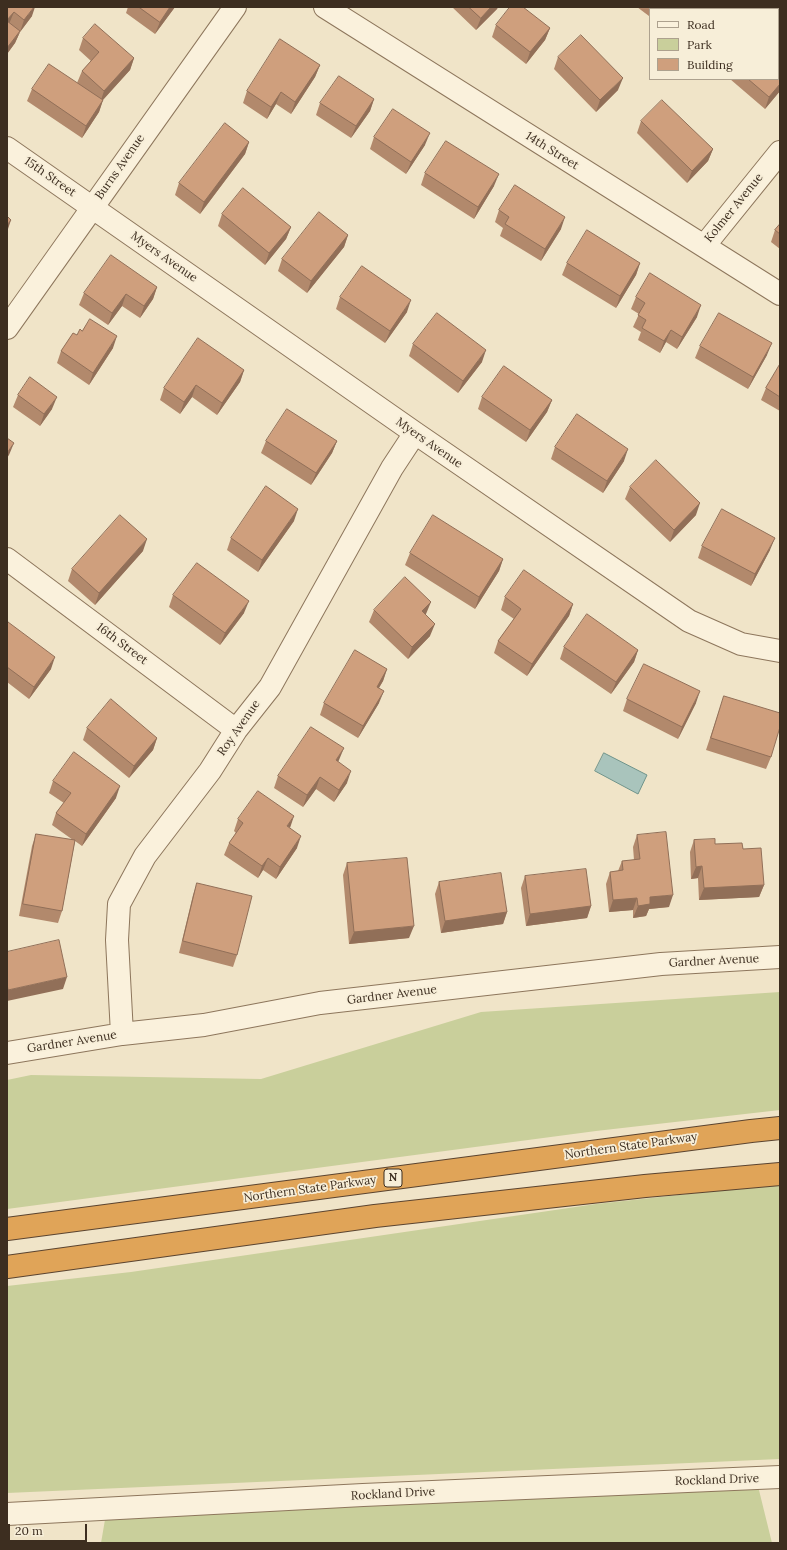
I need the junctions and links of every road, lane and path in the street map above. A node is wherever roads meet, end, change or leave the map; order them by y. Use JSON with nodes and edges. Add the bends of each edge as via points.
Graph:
{"nodes":[{"id":1,"x":235,"y":7,"type":"edge"},
{"id":2,"x":325,"y":7,"type":"edge"},
{"id":3,"x":7,"y":148,"type":"edge"},
{"id":4,"x":780,"y":152,"type":"edge"},
{"id":5,"x":92,"y":206,"type":"junction"},
{"id":6,"x":704,"y":246,"type":"junction"},
{"id":7,"x":780,"y":294,"type":"edge"},
{"id":8,"x":7,"y":328,"type":"edge"},
{"id":9,"x":415,"y":433,"type":"junction"},
{"id":10,"x":7,"y":559,"type":"edge"},
{"id":11,"x":780,"y":651,"type":"edge"},
{"id":12,"x":236,"y":730,"type":"junction"},
{"id":13,"x":780,"y":957,"type":"edge"},
{"id":14,"x":122,"y":1034,"type":"junction"},
{"id":15,"x":7,"y":1053,"type":"edge"},
{"id":16,"x":780,"y":1128,"type":"edge"},
{"id":17,"x":780,"y":1174,"type":"edge"},
{"id":18,"x":7,"y":1229,"type":"edge"},
{"id":19,"x":7,"y":1267,"type":"edge"},
{"id":20,"x":780,"y":1477,"type":"edge"},
{"id":21,"x":7,"y":1514,"type":"edge"}],
"edges":[{"from":1,"to":5,"type":"street","name":"Burns Avenue"},
{"from":2,"to":6,"type":"street","name":"14th Street"},
{"from":3,"to":5,"type":"street","name":"15th Street"},
{"from":4,"to":6,"type":"street","name":"Kolmer Avenue"},
{"from":5,"to":8,"type":"street","name":"Burns Avenue"},
{"from":5,"to":9,"type":"street","name":"Myers Avenue"},
{"from":6,"to":7,"type":"street","name":"14th Street"},
{"from":9,"to":11,"type":"street","name":"Myers Avenue","via":[[689,621],[741,644]]},
{"from":9,"to":12,"type":"street","name":"Roy Avenue","via":[[392,468],[270,687]]},
{"from":10,"to":12,"type":"street","name":"16th Street"},
{"from":12,"to":14,"type":"street","name":"Roy Avenue","via":[[210,771],[145,856],[119,904],[117,940]]},
{"from":13,"to":14,"type":"street","name":"Gardner Avenue","via":[[661,964],[320,1003],[204,1025]]},
{"from":14,"to":15,"type":"street","name":"Gardner Avenue"},
{"from":16,"to":18,"type":"highway","name":"Northern State Parkway","number":"N"},
{"from":17,"to":19,"type":"highway","via":[[637,1186],[375,1216]]},
{"from":20,"to":21,"type":"street","name":"Rockland Drive","via":[[371,1494]]}]}
